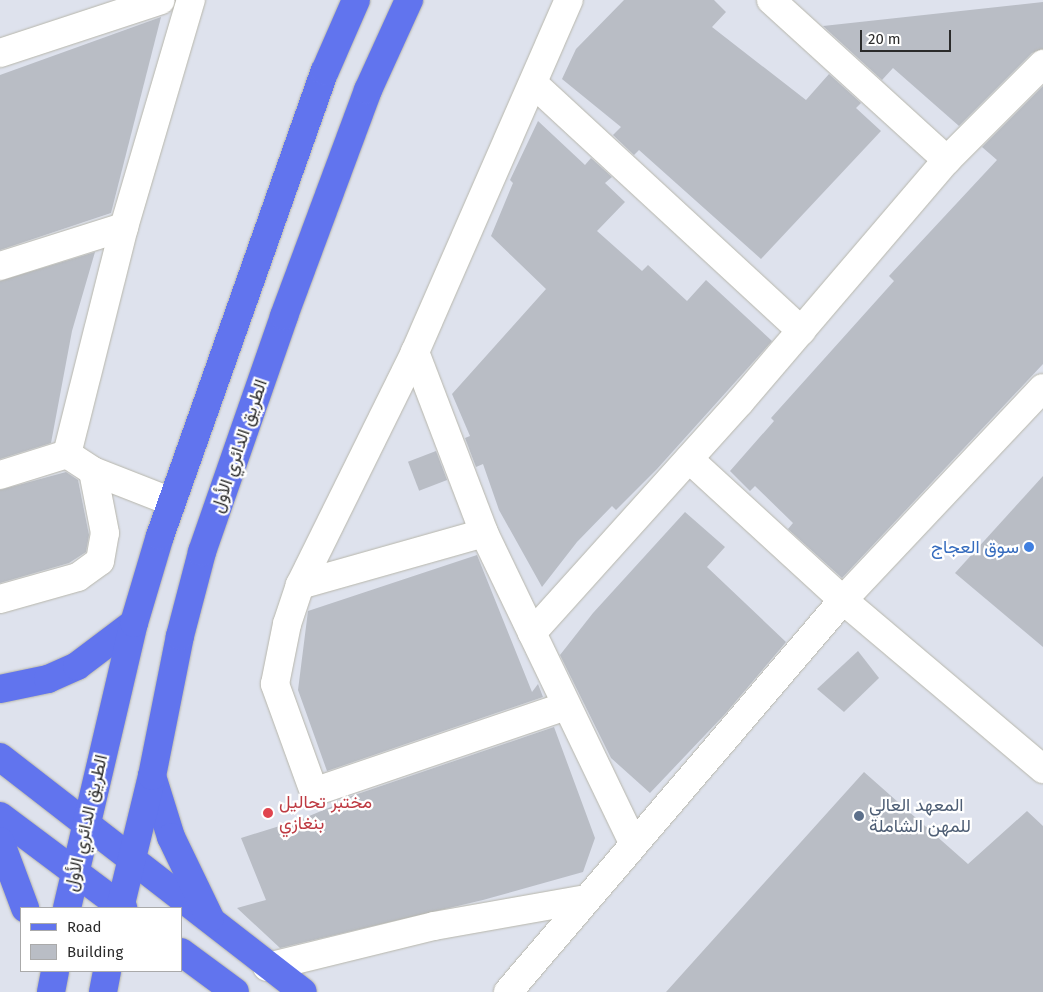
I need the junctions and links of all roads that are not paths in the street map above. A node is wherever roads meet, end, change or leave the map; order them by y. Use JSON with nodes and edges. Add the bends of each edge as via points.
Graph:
{"nodes":[{"id":1,"x":161,"y":0,"type":"edge"},
{"id":2,"x":192,"y":0,"type":"edge"},
{"id":3,"x":356,"y":0,"type":"edge"},
{"id":4,"x":410,"y":0,"type":"edge"},
{"id":5,"x":569,"y":0,"type":"edge"},
{"id":6,"x":772,"y":0,"type":"edge"},
{"id":7,"x":0,"y":53,"type":"edge"},
{"id":8,"x":1043,"y":64,"type":"edge"},
{"id":9,"x":534,"y":84,"type":"junction"},
{"id":10,"x":947,"y":160,"type":"junction"},
{"id":11,"x":124,"y":227,"type":"junction"},
{"id":12,"x":0,"y":266,"type":"edge"},
{"id":13,"x":802,"y":331,"type":"junction"},
{"id":14,"x":415,"y":352,"type":"junction"},
{"id":15,"x":1043,"y":388,"type":"edge"},
{"id":16,"x":67,"y":454,"type":"junction"},
{"id":17,"x":689,"y":459,"type":"junction"},
{"id":18,"x":93,"y":471,"type":"junction"},
{"id":19,"x":0,"y":475,"type":"edge"},
{"id":20,"x":172,"y":502,"type":"junction"},
{"id":21,"x":484,"y":533,"type":"junction"},
{"id":22,"x":300,"y":585,"type":"junction"},
{"id":23,"x":0,"y":599,"type":"edge"},
{"id":24,"x":843,"y":600,"type":"junction"},
{"id":25,"x":134,"y":622,"type":"junction"},
{"id":26,"x":532,"y":632,"type":"junction"},
{"id":27,"x":0,"y":690,"type":"edge"},
{"id":28,"x":566,"y":706,"type":"junction"},
{"id":29,"x":0,"y":758,"type":"edge"},
{"id":30,"x":1043,"y":769,"type":"edge"},
{"id":31,"x":152,"y":776,"type":"junction"},
{"id":32,"x":0,"y":816,"type":"edge"},
{"id":33,"x":84,"y":824,"type":"junction"},
{"id":34,"x":0,"y":841,"type":"edge"},
{"id":35,"x":634,"y":844,"type":"junction"},
{"id":36,"x":130,"y":860,"type":"junction"},
{"id":37,"x":74,"y":870,"type":"junction"},
{"id":38,"x":585,"y":899,"type":"junction"},
{"id":39,"x":25,"y":907,"type":"edge"},
{"id":40,"x":67,"y":907,"type":"edge"},
{"id":41,"x":120,"y":907,"type":"edge"},
{"id":42,"x":121,"y":907,"type":"edge"},
{"id":43,"x":214,"y":926,"type":"junction"},
{"id":44,"x":182,"y":953,"type":"edge"},
{"id":45,"x":267,"y":967,"type":"junction"},
{"id":46,"x":38,"y":972,"type":"edge"},
{"id":47,"x":55,"y":972,"type":"edge"},
{"id":48,"x":107,"y":972,"type":"edge"},
{"id":49,"x":42,"y":992,"type":"edge"},
{"id":50,"x":51,"y":992,"type":"edge"},
{"id":51,"x":103,"y":992,"type":"edge"},
{"id":52,"x":235,"y":992,"type":"edge"},
{"id":53,"x":303,"y":992,"type":"edge"},
{"id":54,"x":508,"y":992,"type":"edge"}],
"edges":[{"from":1,"to":7,"type":"street"},
{"from":2,"to":11,"type":"street"},
{"from":3,"to":20,"type":"main road","name":"الطريق الدائري الأول","via":[[325,71]]},
{"from":4,"to":31,"type":"main road","name":"الطريق الدائري الأول","via":[[362,108],[284,316],[202,552],[180,636]]},
{"from":5,"to":9,"type":"street"},
{"from":6,"to":10,"type":"street"},
{"from":8,"to":10,"type":"street"},
{"from":9,"to":13,"type":"street"},
{"from":9,"to":14,"type":"street"},
{"from":10,"to":13,"type":"street"},
{"from":11,"to":12,"type":"street"},
{"from":11,"to":16,"type":"street"},
{"from":13,"to":17,"type":"street"},
{"from":14,"to":21,"type":"street"},
{"from":14,"to":22,"type":"street"},
{"from":15,"to":24,"type":"street"},
{"from":16,"to":18,"type":"street"},
{"from":16,"to":19,"type":"street"},
{"from":17,"to":24,"type":"street"},
{"from":17,"to":26,"type":"street"},
{"from":18,"to":20,"type":"street"},
{"from":18,"to":23,"type":"street","via":[[105,533],[100,561],[78,577]]},
{"from":20,"to":25,"type":"main road","name":"الطريق الدائري الأول"},
{"from":21,"to":22,"type":"street"},
{"from":21,"to":26,"type":"street"},
{"from":22,"to":28,"type":"street","via":[[287,624],[275,684],[314,792]]},
{"from":24,"to":30,"type":"street"},
{"from":24,"to":35,"type":"street"},
{"from":25,"to":27,"type":"main road","via":[[77,666],[48,679]]},
{"from":25,"to":33,"type":"main road","name":"الطريق الدائري الأول"},
{"from":26,"to":28,"type":"street"},
{"from":28,"to":35,"type":"street"},
{"from":29,"to":33,"type":"main road"},
{"from":31,"to":36,"type":"main road","name":"الطريق الدائري الأول"},
{"from":31,"to":43,"type":"main road","via":[[171,837]]},
{"from":32,"to":37,"type":"main road"},
{"from":33,"to":36,"type":"main road"},
{"from":33,"to":37,"type":"main road","name":"الطريق الدائري الأول"},
{"from":34,"to":39,"type":"main road"},
{"from":35,"to":38,"type":"street"},
{"from":36,"to":42,"type":"main road","name":"الطريق الدائري الأول"},
{"from":36,"to":43,"type":"main road"},
{"from":37,"to":40,"type":"main road","name":"الطريق الدائري الأول"},
{"from":37,"to":41,"type":"main road"},
{"from":38,"to":45,"type":"street","via":[[434,926]]},
{"from":38,"to":54,"type":"street"},
{"from":43,"to":45,"type":"main road"},
{"from":44,"to":52,"type":"main road"},
{"from":45,"to":53,"type":"main road"},
{"from":46,"to":49,"type":"main road"},
{"from":47,"to":50,"type":"main road"},
{"from":48,"to":51,"type":"main road"}]}
